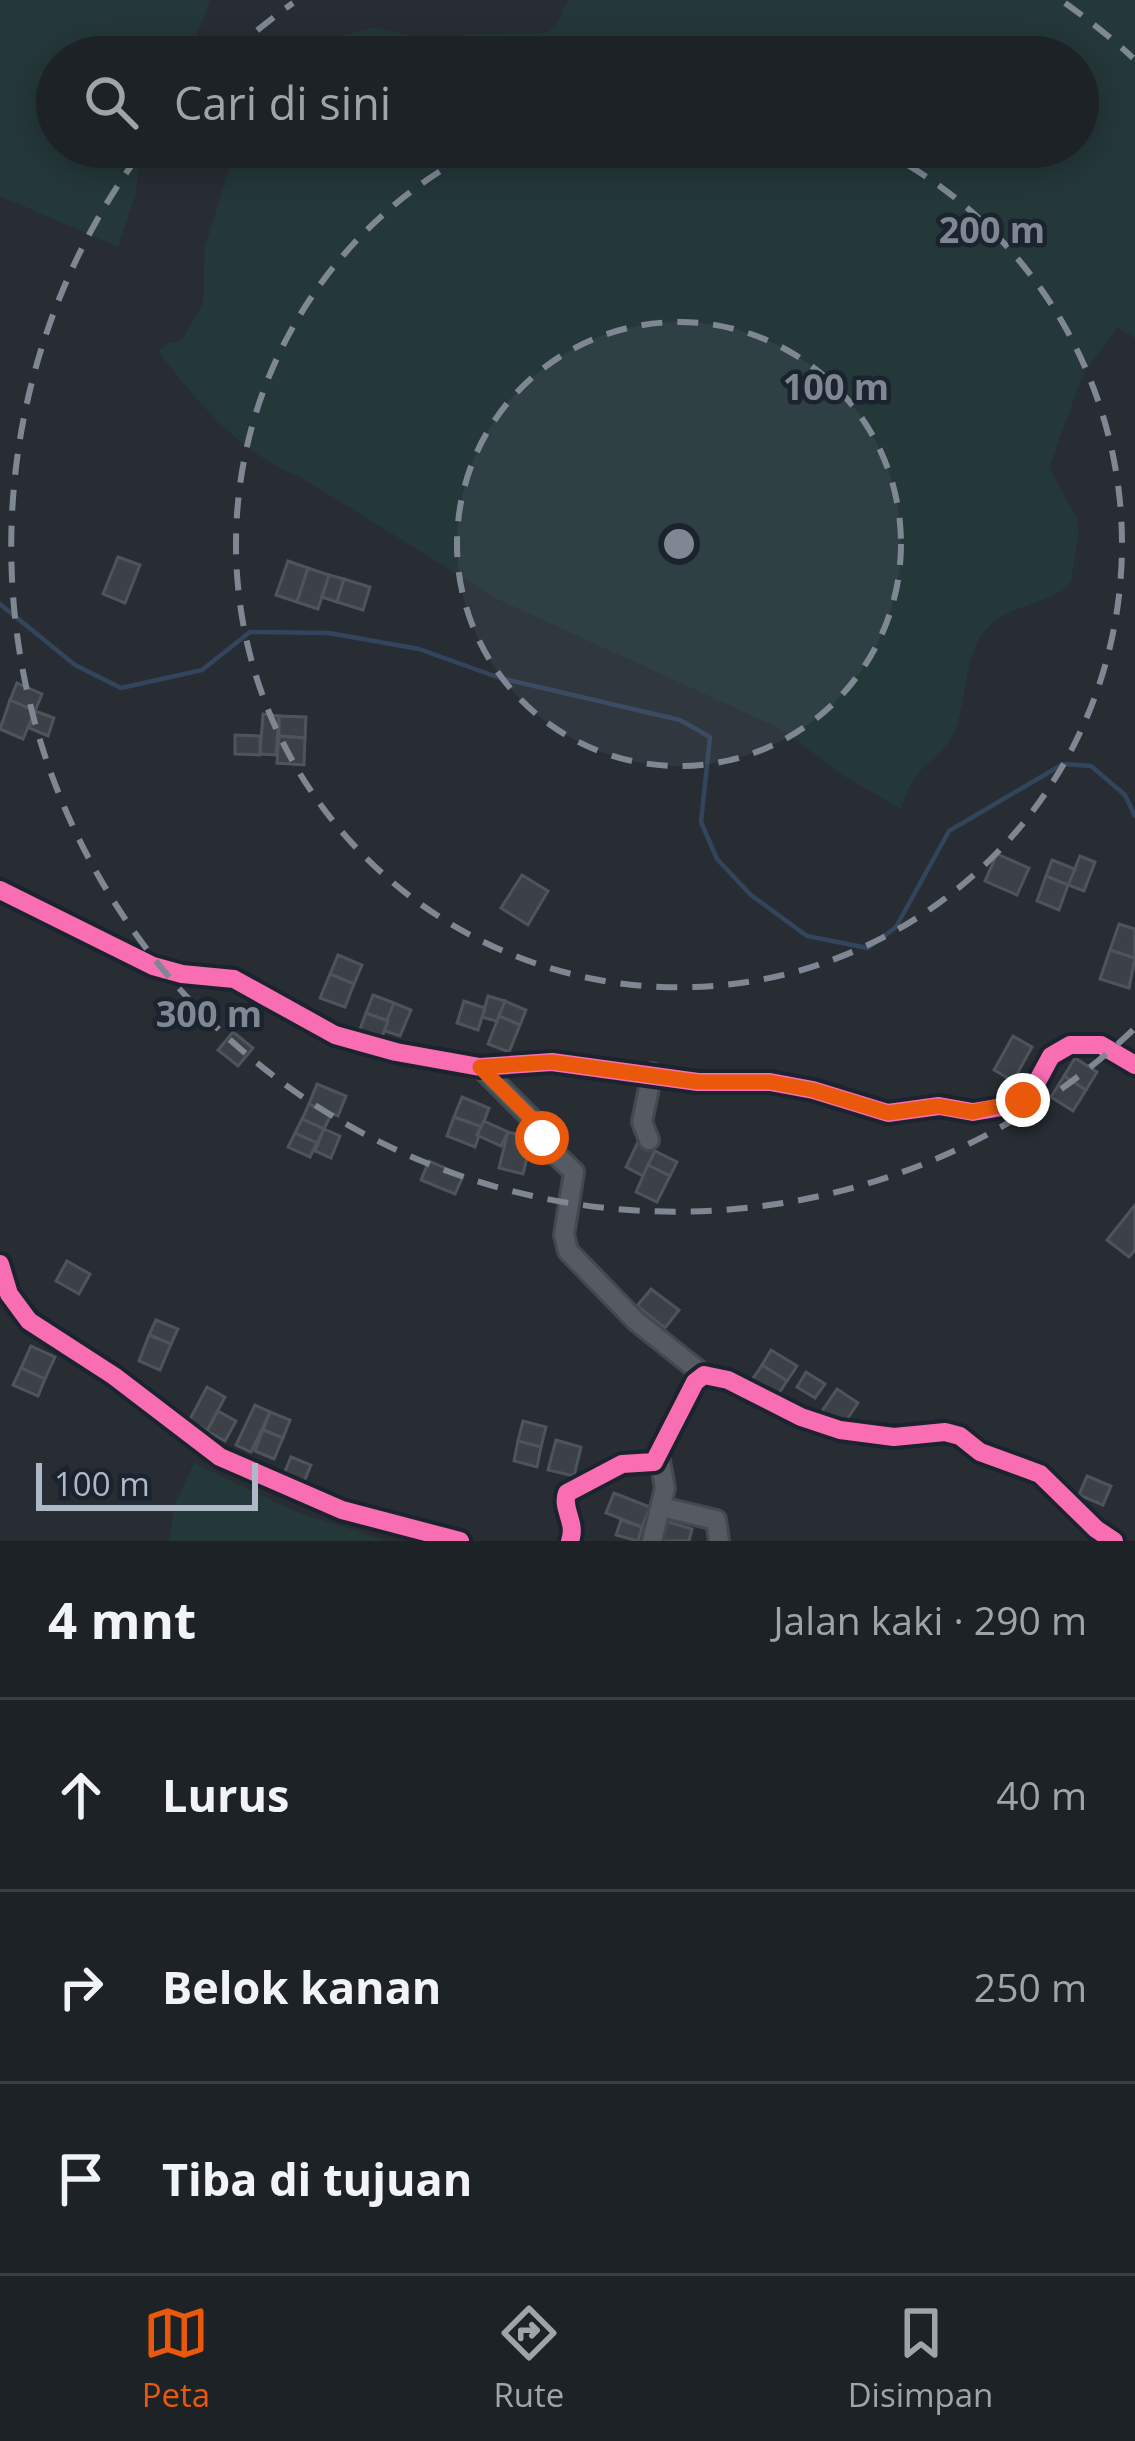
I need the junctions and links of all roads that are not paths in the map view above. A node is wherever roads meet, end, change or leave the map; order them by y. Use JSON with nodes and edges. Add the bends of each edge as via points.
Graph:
{"nodes":[{"id":1,"x":0,"y":890,"type":"edge"},
{"id":2,"x":1135,"y":1065,"type":"edge"},
{"id":3,"x":480,"y":1067,"type":"junction"},
{"id":4,"x":652,"y":1073,"type":"junction"},
{"id":5,"x":649,"y":1140,"type":"dead end"},
{"id":6,"x":0,"y":1264,"type":"edge"},
{"id":7,"x":704,"y":1375,"type":"junction"},
{"id":8,"x":659,"y":1456,"type":"junction"},
{"id":9,"x":661,"y":1507,"type":"junction"},
{"id":10,"x":460,"y":1541,"type":"edge"},
{"id":11,"x":570,"y":1541,"type":"edge"},
{"id":12,"x":652,"y":1541,"type":"edge"},
{"id":13,"x":719,"y":1541,"type":"edge"},
{"id":14,"x":1114,"y":1541,"type":"edge"}],
"edges":[{"from":1,"to":3,"type":"street","via":[[153,966],[234,979],[335,1034]]},
{"from":2,"to":4,"type":"street","via":[[1101,1046],[1070,1045],[1051,1056],[1023,1100],[973,1112],[938,1106],[888,1113],[794,1086]]},
{"from":3,"to":4,"type":"street","via":[[552,1062]]},
{"from":3,"to":7,"type":"street","via":[[574,1172],[568,1251]]},
{"from":4,"to":5,"type":"street","via":[[642,1122]]},
{"from":6,"to":10,"type":"street","via":[[29,1321],[220,1457],[342,1510]]},
{"from":7,"to":8,"type":"street"},
{"from":7,"to":14,"type":"street","via":[[840,1430],[960,1436],[1040,1474]]},
{"from":8,"to":9,"type":"street"},
{"from":8,"to":11,"type":"street","via":[[572,1488],[564,1501],[574,1524]]},
{"from":9,"to":12,"type":"street"},
{"from":9,"to":13,"type":"street","via":[[716,1520]]}]}
